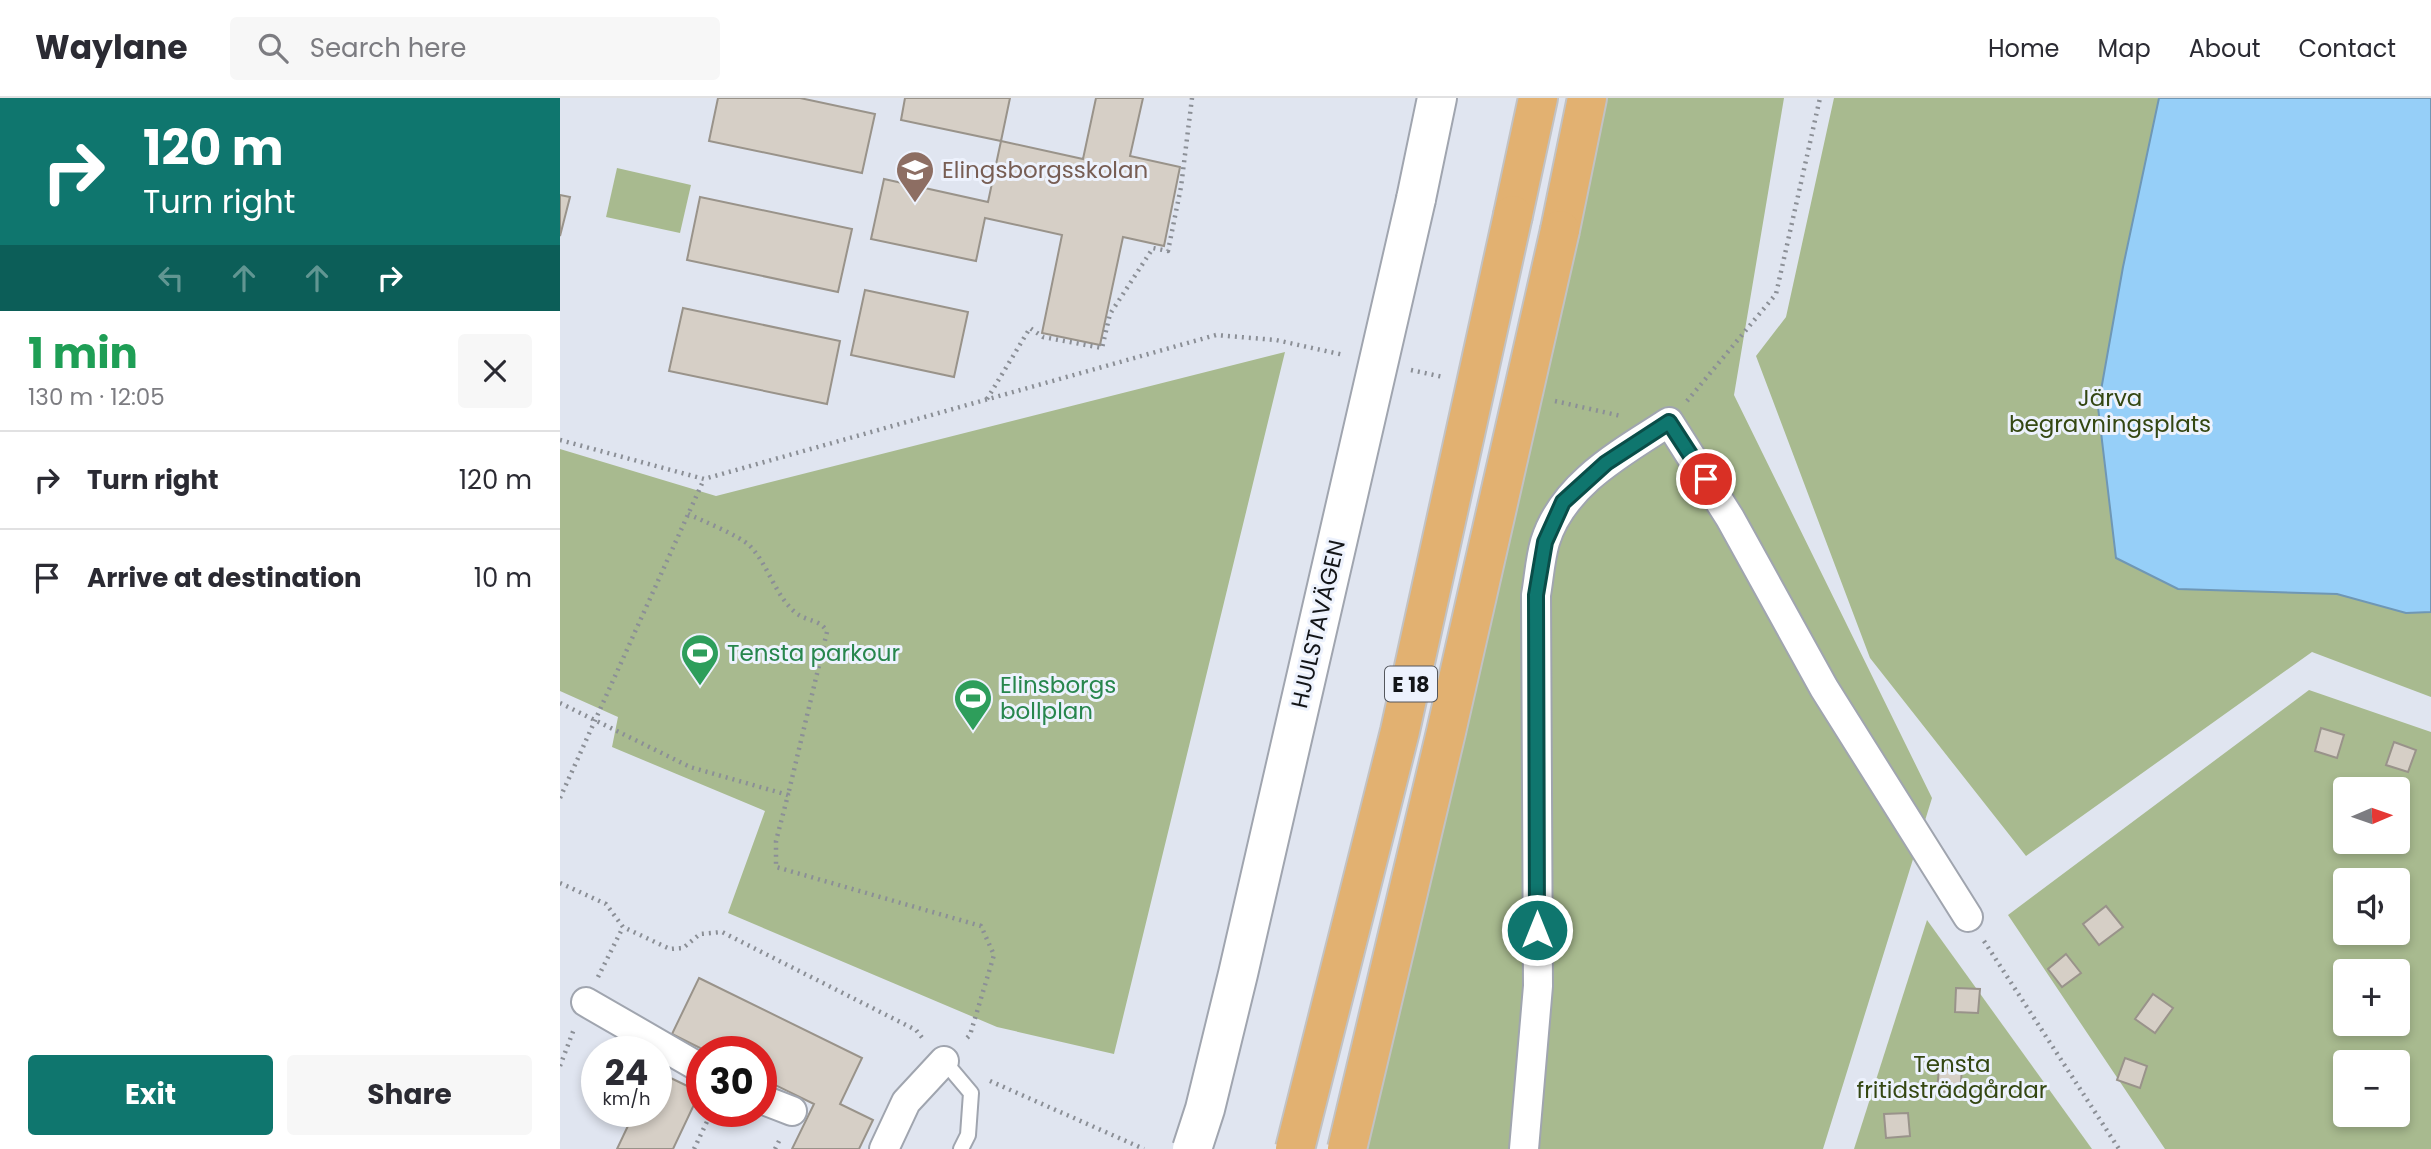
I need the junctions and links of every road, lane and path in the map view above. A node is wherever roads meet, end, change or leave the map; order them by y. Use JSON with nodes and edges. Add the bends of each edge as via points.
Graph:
{"nodes":[{"id":1,"x":1192,"y":98,"type":"edge"},
{"id":2,"x":1437,"y":98,"type":"edge"},
{"id":3,"x":1538,"y":98,"type":"edge"},
{"id":4,"x":1587,"y":98,"type":"edge"},
{"id":5,"x":1820,"y":98,"type":"edge"},
{"id":6,"x":1276,"y":340,"type":"dead end"},
{"id":7,"x":986,"y":399,"type":"junction"},
{"id":8,"x":1669,"y":422,"type":"junction"},
{"id":9,"x":560,"y":440,"type":"edge"},
{"id":10,"x":704,"y":479,"type":"junction"},
{"id":11,"x":688,"y":514,"type":"junction"},
{"id":12,"x":560,"y":703,"type":"edge"},
{"id":13,"x":596,"y":719,"type":"junction"},
{"id":14,"x":788,"y":795,"type":"junction"},
{"id":15,"x":560,"y":798,"type":"edge"},
{"id":16,"x":560,"y":883,"type":"edge"},
{"id":17,"x":1968,"y":917,"type":"joint"},
{"id":18,"x":586,"y":1002,"type":"dead end"},
{"id":19,"x":686,"y":1060,"type":"edge"},
{"id":20,"x":944,"y":1061,"type":"junction"},
{"id":21,"x":777,"y":1105,"type":"edge"},
{"id":22,"x":792,"y":1111,"type":"dead end"},
{"id":23,"x":704,"y":1127,"type":"edge"},
{"id":24,"x":694,"y":1149,"type":"edge"},
{"id":25,"x":884,"y":1149,"type":"edge"},
{"id":26,"x":961,"y":1149,"type":"edge"},
{"id":27,"x":1144,"y":1149,"type":"edge"},
{"id":28,"x":1192,"y":1149,"type":"edge"},
{"id":29,"x":1295,"y":1149,"type":"edge"},
{"id":30,"x":1347,"y":1149,"type":"edge"},
{"id":31,"x":1524,"y":1149,"type":"edge"},
{"id":32,"x":2119,"y":1149,"type":"edge"}],
"edges":[{"from":1,"to":7,"type":"path","via":[[1168,251],[1153,248],[1110,314],[1102,348],[1043,337],[1030,328]]},
{"from":2,"to":28,"type":"main road","name":"HJULSTAVÄGEN","bridge":true,"via":[[1238,974]]},
{"from":3,"to":29,"type":"highway","number":"E 18","bridge":true,"via":[[1400,731]]},
{"from":4,"to":30,"type":"highway","number":"E 18","bridge":true,"via":[[1446,732]]},
{"from":5,"to":8,"type":"path","via":[[1776,294]]},
{"from":6,"to":7,"type":"path","via":[[1216,335]]},
{"from":7,"to":10,"type":"path"},
{"from":8,"to":17,"type":"street","via":[[1730,518],[1824,688]]},
{"from":8,"to":31,"type":"street","via":[[1606,463],[1563,502],[1545,542],[1536,595],[1538,986]]},
{"from":9,"to":10,"type":"path"},
{"from":10,"to":11,"type":"path"},
{"from":11,"to":13,"type":"path"},
{"from":11,"to":14,"type":"path","via":[[748,544],[782,598],[796,613],[823,625],[827,632]]},
{"from":12,"to":13,"type":"path"},
{"from":13,"to":14,"type":"path","via":[[690,767]]},
{"from":13,"to":15,"type":"path"},
{"from":14,"to":20,"type":"path","via":[[776,841],[776,867],[981,926],[994,954],[970,1035]]},
{"from":16,"to":20,"type":"path","via":[[606,904],[623,927],[670,949],[683,948],[700,934],[722,932],[916,1030]]},
{"from":17,"to":32,"type":"path"},
{"from":18,"to":19,"type":"street"},
{"from":20,"to":25,"type":"street","via":[[906,1102]]},
{"from":20,"to":26,"type":"lane","via":[[971,1093],[968,1135]]},
{"from":20,"to":27,"type":"path"},
{"from":21,"to":22,"type":"street"},
{"from":23,"to":24,"type":"path"}]}
